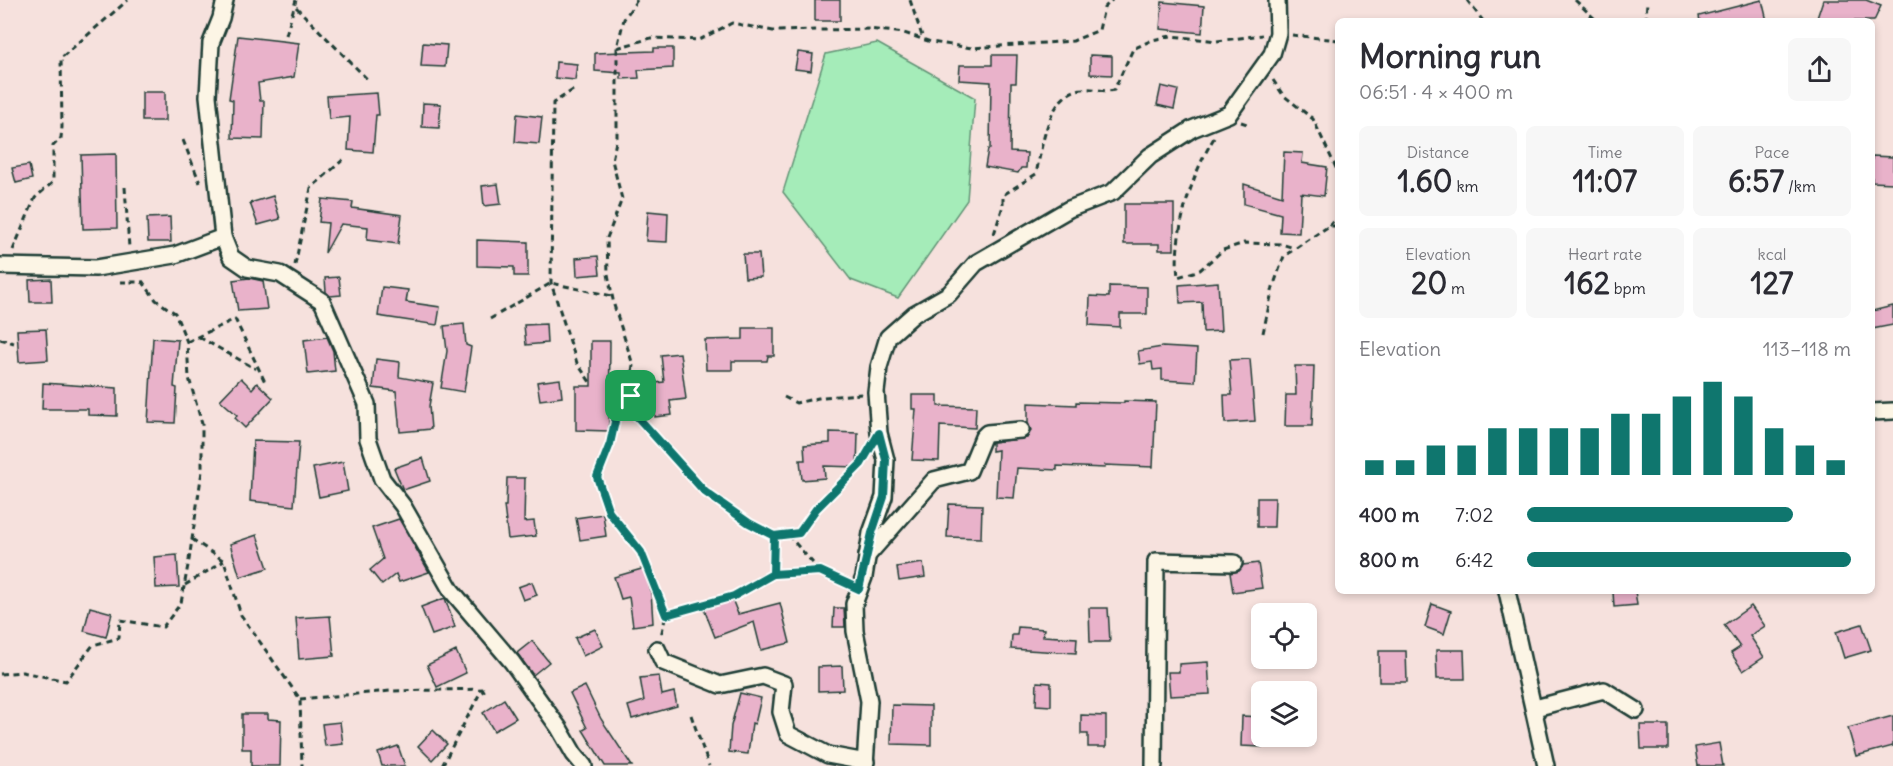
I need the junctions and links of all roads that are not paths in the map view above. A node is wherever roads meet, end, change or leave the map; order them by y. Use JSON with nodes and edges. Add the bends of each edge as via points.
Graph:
{"nodes":[{"id":1,"x":225,"y":0,"type":"edge"},
{"id":2,"x":1277,"y":0,"type":"edge"},
{"id":3,"x":223,"y":237,"type":"junction"},
{"id":4,"x":8,"y":267,"type":"edge"},
{"id":5,"x":1893,"y":411,"type":"edge"},
{"id":6,"x":1875,"y":412,"type":"edge"},
{"id":7,"x":1021,"y":430,"type":"dead end"},
{"id":8,"x":867,"y":556,"type":"junction"},
{"id":9,"x":1234,"y":563,"type":"dead end"},
{"id":10,"x":1508,"y":594,"type":"edge"},
{"id":11,"x":657,"y":649,"type":"road end"},
{"id":12,"x":1535,"y":708,"type":"junction"},
{"id":13,"x":1636,"y":710,"type":"dead end"},
{"id":14,"x":866,"y":764,"type":"edge"},
{"id":15,"x":584,"y":766,"type":"edge"},
{"id":16,"x":1154,"y":766,"type":"edge"},
{"id":17,"x":1546,"y":766,"type":"edge"}],
"edges":[{"from":1,"to":3,"type":"street","via":[[211,43],[208,96]]},
{"from":2,"to":8,"type":"street","via":[[1278,33],[1272,54],[1229,114],[1192,129],[1149,156],[1113,192],[1069,209],[976,263],[949,294],[914,314],[888,337],[876,392],[886,460],[884,497]]},
{"from":3,"to":4,"type":"street","via":[[175,255],[96,268]]},
{"from":3,"to":15,"type":"street","via":[[231,257],[247,268],[280,274],[322,301],[367,404],[368,439],[382,479],[403,506],[451,590],[512,662]]},
{"from":5,"to":6,"type":"street"},
{"from":7,"to":8,"type":"street","via":[[987,433],[969,471],[934,480]]},
{"from":8,"to":14,"type":"street","via":[[854,604],[855,631],[869,701]]},
{"from":9,"to":16,"type":"street","via":[[1156,561]]},
{"from":10,"to":12,"type":"street"},
{"from":11,"to":14,"type":"street","via":[[663,662],[720,685],[763,676],[784,684],[781,712],[788,734],[828,755]]},
{"from":12,"to":13,"type":"street","via":[[1604,690]]},
{"from":12,"to":17,"type":"street"}]}
